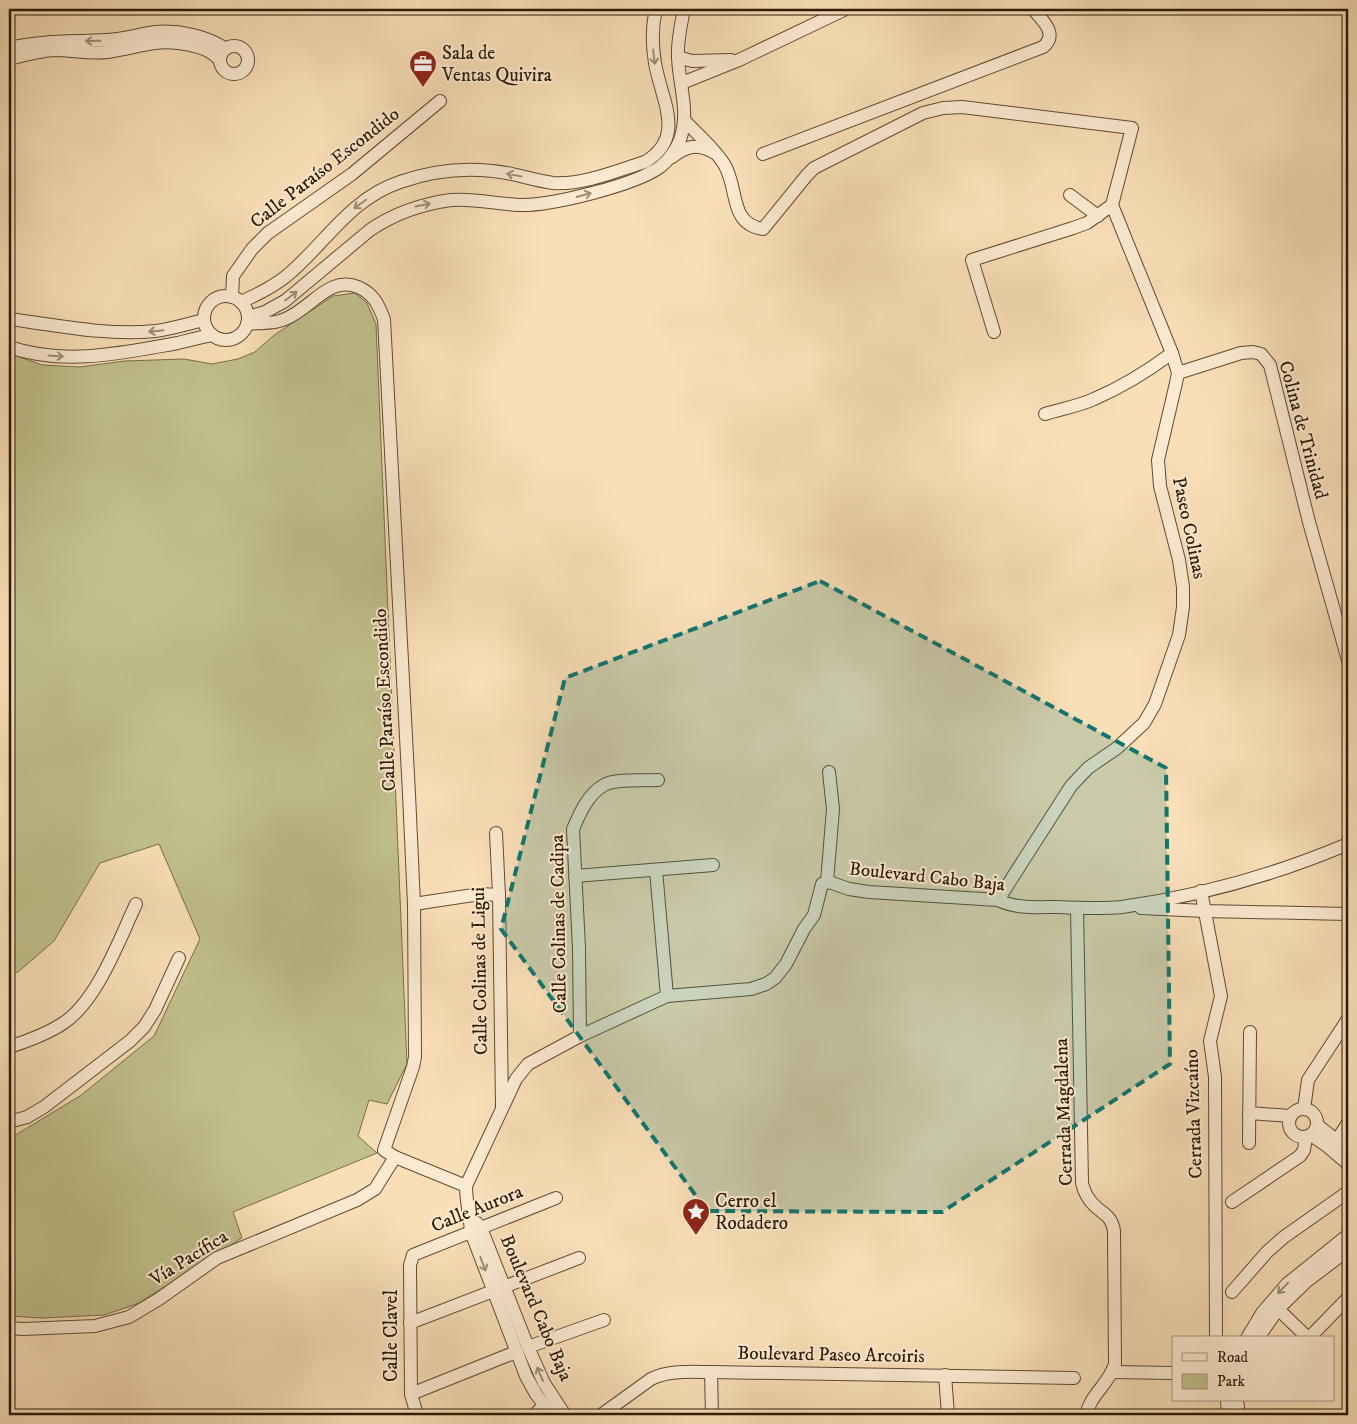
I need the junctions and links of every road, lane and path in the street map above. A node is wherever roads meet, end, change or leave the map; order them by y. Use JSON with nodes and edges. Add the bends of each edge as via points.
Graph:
{"nodes":[{"id":1,"x":656,"y":9,"type":"edge"},
{"id":2,"x":684,"y":9,"type":"edge"},
{"id":3,"x":846,"y":9,"type":"edge"},
{"id":4,"x":1033,"y":9,"type":"edge"},
{"id":5,"x":9,"y":48,"type":"edge"},
{"id":6,"x":678,"y":57,"type":"junction"},
{"id":7,"x":9,"y":59,"type":"edge"},
{"id":8,"x":739,"y":60,"type":"junction"},
{"id":9,"x":682,"y":83,"type":"junction"},
{"id":10,"x":440,"y":102,"type":"dead end"},
{"id":11,"x":685,"y":121,"type":"junction"},
{"id":12,"x":717,"y":154,"type":"junction"},
{"id":13,"x":763,"y":154,"type":"dead end"},
{"id":14,"x":668,"y":160,"type":"junction"},
{"id":15,"x":1070,"y":196,"type":"dead end"},
{"id":16,"x":1112,"y":205,"type":"junction"},
{"id":17,"x":1098,"y":216,"type":"junction"},
{"id":18,"x":236,"y":299,"type":"junction"},
{"id":19,"x":9,"y":319,"type":"edge"},
{"id":20,"x":204,"y":320,"type":"junction"},
{"id":21,"x":247,"y":320,"type":"junction"},
{"id":22,"x":994,"y":332,"type":"dead end"},
{"id":23,"x":212,"y":335,"type":"junction"},
{"id":24,"x":9,"y":347,"type":"edge"},
{"id":25,"x":1172,"y":353,"type":"junction"},
{"id":26,"x":1178,"y":373,"type":"junction"},
{"id":27,"x":1045,"y":414,"type":"dead end"},
{"id":28,"x":1348,"y":660,"type":"edge"},
{"id":29,"x":829,"y":772,"type":"dead end"},
{"id":30,"x":658,"y":780,"type":"dead end"},
{"id":31,"x":496,"y":833,"type":"dead end"},
{"id":32,"x":1348,"y":844,"type":"edge"},
{"id":33,"x":713,"y":865,"type":"dead end"},
{"id":34,"x":656,"y":870,"type":"junction"},
{"id":35,"x":575,"y":876,"type":"junction"},
{"id":36,"x":827,"y":882,"type":"junction"},
{"id":37,"x":1201,"y":892,"type":"junction"},
{"id":38,"x":499,"y":895,"type":"junction"},
{"id":39,"x":998,"y":900,"type":"junction"},
{"id":40,"x":136,"y":904,"type":"dead end"},
{"id":41,"x":414,"y":904,"type":"junction"},
{"id":42,"x":1121,"y":907,"type":"junction"},
{"id":43,"x":1077,"y":908,"type":"junction"},
{"id":44,"x":1205,"y":911,"type":"junction"},
{"id":45,"x":1348,"y":914,"type":"edge"},
{"id":46,"x":179,"y":958,"type":"dead end"},
{"id":47,"x":668,"y":996,"type":"junction"},
{"id":48,"x":1348,"y":1019,"type":"edge"},
{"id":49,"x":1250,"y":1032,"type":"dead end"},
{"id":50,"x":580,"y":1036,"type":"junction"},
{"id":51,"x":9,"y":1047,"type":"edge"},
{"id":52,"x":502,"y":1108,"type":"junction"},
{"id":53,"x":1304,"y":1109,"type":"junction"},
{"id":54,"x":1249,"y":1113,"type":"junction"},
{"id":55,"x":1291,"y":1116,"type":"junction"},
{"id":56,"x":9,"y":1122,"type":"edge"},
{"id":57,"x":1348,"y":1123,"type":"edge"},
{"id":58,"x":1311,"y":1132,"type":"junction"},
{"id":59,"x":1337,"y":1140,"type":"junction"},
{"id":60,"x":1249,"y":1143,"type":"dead end"},
{"id":61,"x":1348,"y":1149,"type":"edge"},
{"id":62,"x":395,"y":1158,"type":"junction"},
{"id":63,"x":1348,"y":1164,"type":"edge"},
{"id":64,"x":466,"y":1186,"type":"junction"},
{"id":65,"x":1348,"y":1192,"type":"edge"},
{"id":66,"x":556,"y":1198,"type":"dead end"},
{"id":67,"x":1232,"y":1202,"type":"dead end"},
{"id":68,"x":476,"y":1230,"type":"junction"},
{"id":69,"x":1348,"y":1235,"type":"edge"},
{"id":70,"x":1348,"y":1250,"type":"edge"},
{"id":71,"x":413,"y":1255,"type":"joint"},
{"id":72,"x":580,"y":1258,"type":"dead end"},
{"id":73,"x":1303,"y":1277,"type":"junction"},
{"id":74,"x":499,"y":1289,"type":"junction"},
{"id":75,"x":1232,"y":1292,"type":"dead end"},
{"id":76,"x":1348,"y":1298,"type":"edge"},
{"id":77,"x":1278,"y":1309,"type":"junction"},
{"id":78,"x":604,"y":1320,"type":"dead end"},
{"id":79,"x":410,"y":1323,"type":"junction"},
{"id":80,"x":9,"y":1328,"type":"edge"},
{"id":81,"x":1216,"y":1336,"type":"edge"},
{"id":82,"x":1248,"y":1336,"type":"edge"},
{"id":83,"x":1259,"y":1336,"type":"edge"},
{"id":84,"x":1307,"y":1336,"type":"edge"},
{"id":85,"x":1311,"y":1336,"type":"edge"},
{"id":86,"x":522,"y":1350,"type":"junction"},
{"id":87,"x":711,"y":1372,"type":"junction"},
{"id":88,"x":1112,"y":1372,"type":"junction"},
{"id":89,"x":1172,"y":1373,"type":"edge"},
{"id":90,"x":945,"y":1375,"type":"junction"},
{"id":91,"x":1074,"y":1378,"type":"dead end"},
{"id":92,"x":410,"y":1394,"type":"junction"},
{"id":93,"x":1227,"y":1402,"type":"edge"},
{"id":94,"x":1237,"y":1402,"type":"edge"},
{"id":95,"x":548,"y":1410,"type":"edge"},
{"id":96,"x":417,"y":1415,"type":"edge"},
{"id":97,"x":534,"y":1415,"type":"edge"},
{"id":98,"x":566,"y":1415,"type":"edge"},
{"id":99,"x":601,"y":1415,"type":"edge"},
{"id":100,"x":712,"y":1415,"type":"edge"},
{"id":101,"x":948,"y":1415,"type":"edge"},
{"id":102,"x":1086,"y":1415,"type":"edge"},
{"id":103,"x":1228,"y":1415,"type":"edge"},
{"id":104,"x":1239,"y":1415,"type":"edge"}],
"edges":[{"from":1,"to":18,"type":"street","one_way":true,"via":[[652,40],[669,124],[665,142],[654,156],[645,162],[575,182],[554,183],[464,169],[428,173],[397,183],[355,207],[276,284]]},
{"from":2,"to":6,"type":"street"},
{"from":3,"to":8,"type":"street"},
{"from":4,"to":13,"type":"street","via":[[1050,32],[1048,43],[1043,47]]},
{"from":7,"to":5,"type":"street","one_way":true,"via":[[53,50],[107,52],[162,41],[223,54],[206,39],[170,32],[109,40],[43,42]]},
{"from":6,"to":8,"type":"street","via":[[692,61]]},
{"from":6,"to":9,"type":"street"},
{"from":8,"to":9,"type":"street"},
{"from":9,"to":11,"type":"street"},
{"from":10,"to":18,"type":"street","name":"Calle Paraíso Escondido","via":[[352,174],[268,233],[233,276]]},
{"from":11,"to":12,"type":"street"},
{"from":11,"to":14,"type":"street","via":[[676,148]]},
{"from":12,"to":14,"type":"street","via":[[699,146],[683,150]]},
{"from":12,"to":16,"type":"street","via":[[730,176],[741,216],[749,225],[763,229],[814,168],[923,113],[962,107],[1132,128]]},
{"from":21,"to":14,"type":"street","one_way":true,"via":[[285,301],[383,221],[414,207],[453,200],[519,205],[548,203],[633,180],[654,171]]},
{"from":15,"to":17,"type":"street"},
{"from":16,"to":17,"type":"street"},
{"from":16,"to":25,"type":"street","name":"Paseo Colinas"},
{"from":17,"to":22,"type":"street","via":[[1073,228],[972,260]]},
{"from":18,"to":20,"type":"street","via":[[218,297],[211,301]]},
{"from":18,"to":21,"type":"street","via":[[244,306]]},
{"from":20,"to":19,"type":"street","one_way":true,"via":[[168,329],[101,332]]},
{"from":20,"to":23,"type":"street"},
{"from":21,"to":23,"type":"street","via":[[244,330],[232,338],[225,340]]},
{"from":21,"to":41,"type":"street","name":"Calle Paraíso Escondido","via":[[267,323],[284,320],[330,288],[348,284],[374,297],[384,319]]},
{"from":24,"to":23,"type":"street","one_way":true,"via":[[31,354],[84,358]]},
{"from":25,"to":26,"type":"street","name":"Paseo Colinas"},
{"from":25,"to":27,"type":"street","via":[[1109,393]]},
{"from":26,"to":28,"type":"street","name":"Colina de Trinidad","via":[[1253,352],[1261,354],[1272,370],[1306,513]]},
{"from":26,"to":39,"type":"street","name":"Paseo Colinas","via":[[1158,460],[1160,486],[1183,587],[1179,636],[1170,664],[1144,723],[1117,748],[1088,768],[1071,786]]},
{"from":29,"to":36,"type":"street","via":[[832,809]]},
{"from":30,"to":35,"type":"street","name":"Calle Colinas de Cadipa","via":[[604,785],[590,798],[580,811],[573,829]]},
{"from":31,"to":38,"type":"street","name":"Calle Colinas de Ligui"},
{"from":32,"to":37,"type":"street","name":"Boulevard Cabo Baja","via":[[1314,858]]},
{"from":33,"to":34,"type":"street"},
{"from":34,"to":35,"type":"street"},
{"from":34,"to":47,"type":"street"},
{"from":35,"to":50,"type":"street","name":"Calle Colinas de Cadipa","via":[[580,948]]},
{"from":36,"to":39,"type":"street","name":"Boulevard Cabo Baja","via":[[869,892]]},
{"from":36,"to":47,"type":"street","name":"Boulevard Cabo Baja","via":[[822,884],[814,915],[775,978],[751,989]]},
{"from":37,"to":42,"type":"street","name":"Boulevard Cabo Baja"},
{"from":37,"to":44,"type":"street","name":"Cerrada Vizcaíno"},
{"from":38,"to":41,"type":"street","via":[[480,894]]},
{"from":38,"to":52,"type":"street","name":"Calle Colinas de Ligui"},
{"from":39,"to":43,"type":"street","name":"Boulevard Cabo Baja","via":[[1018,906]]},
{"from":40,"to":51,"type":"street","via":[[84,1004],[64,1024],[38,1038]]},
{"from":41,"to":62,"type":"street","name":"Calle Paraíso Escondido","via":[[415,1058],[384,1148]]},
{"from":42,"to":43,"type":"street","name":"Boulevard Cabo Baja"},
{"from":42,"to":44,"type":"street","name":"Boulevard Cabo Baja"},
{"from":43,"to":88,"type":"street","name":"Cerrada Magdalena","via":[[1082,1183],[1087,1197],[1108,1215],[1113,1226],[1115,1364]]},
{"from":44,"to":45,"type":"street","name":"Boulevard Cabo Baja"},
{"from":44,"to":81,"type":"street","name":"Cerrada Vizcaíno","via":[[1221,996],[1210,1041],[1216,1077]]},
{"from":46,"to":56,"type":"street","via":[[155,1010],[130,1041],[44,1107]]},
{"from":47,"to":50,"type":"street","name":"Boulevard Cabo Baja"},
{"from":48,"to":53,"type":"street","via":[[1308,1080]]},
{"from":49,"to":54,"type":"street"},
{"from":50,"to":52,"type":"street","name":"Boulevard Cabo Baja","via":[[528,1064],[516,1079]]},
{"from":52,"to":64,"type":"street","name":"Boulevard Cabo Baja"},
{"from":53,"to":55,"type":"street"},
{"from":53,"to":58,"type":"street","via":[[1314,1114]]},
{"from":54,"to":55,"type":"street"},
{"from":54,"to":60,"type":"street"},
{"from":55,"to":58,"type":"street","via":[[1289,1128],[1293,1134],[1299,1137]]},
{"from":57,"to":59,"type":"street"},
{"from":58,"to":59,"type":"street"},
{"from":58,"to":63,"type":"street"},
{"from":58,"to":67,"type":"street","via":[[1300,1156]]},
{"from":59,"to":61,"type":"street"},
{"from":62,"to":64,"type":"street"},
{"from":62,"to":80,"type":"street","name":"Vía Pacífica","via":[[375,1189],[357,1200],[217,1258],[128,1317],[95,1326]]},
{"from":64,"to":68,"type":"street","name":"Boulevard Cabo Baja","via":[[466,1201]]},
{"from":65,"to":75,"type":"street","via":[[1284,1237]]},
{"from":66,"to":68,"type":"street","name":"Calle Aurora"},
{"from":68,"to":71,"type":"street","name":"Calle Aurora"},
{"from":68,"to":74,"type":"street","name":"Boulevard Cabo Baja"},
{"from":69,"to":73,"type":"street"},
{"from":70,"to":73,"type":"street"},
{"from":71,"to":79,"type":"street","name":"Calle Clavel","via":[[410,1265]]},
{"from":72,"to":74,"type":"street"},
{"from":73,"to":77,"type":"street"},
{"from":73,"to":82,"type":"street","one_way":true,"via":[[1270,1302]]},
{"from":74,"to":79,"type":"street"},
{"from":74,"to":86,"type":"street","name":"Boulevard Cabo Baja"},
{"from":76,"to":85,"type":"street"},
{"from":77,"to":83,"type":"street"},
{"from":77,"to":84,"type":"street"},
{"from":78,"to":86,"type":"street"},
{"from":79,"to":92,"type":"street","name":"Calle Clavel"},
{"from":86,"to":92,"type":"street"},
{"from":86,"to":95,"type":"street","name":"Boulevard Cabo Baja","via":[[531,1386]]},
{"from":98,"to":86,"type":"street","name":"Boulevard Cabo Baja","one_way":true},
{"from":87,"to":90,"type":"street","name":"Boulevard Paseo Arcoiris"},
{"from":87,"to":99,"type":"street","name":"Boulevard Paseo Arcoiris","via":[[659,1375]]},
{"from":87,"to":100,"type":"street"},
{"from":88,"to":89,"type":"street"},
{"from":88,"to":102,"type":"street","via":[[1093,1396]]},
{"from":90,"to":91,"type":"street","name":"Boulevard Paseo Arcoiris"},
{"from":90,"to":101,"type":"street"},
{"from":92,"to":96,"type":"street","name":"Calle Clavel"},
{"from":93,"to":103,"type":"street"},
{"from":94,"to":104,"type":"street"},
{"from":95,"to":97,"type":"street"}]}
